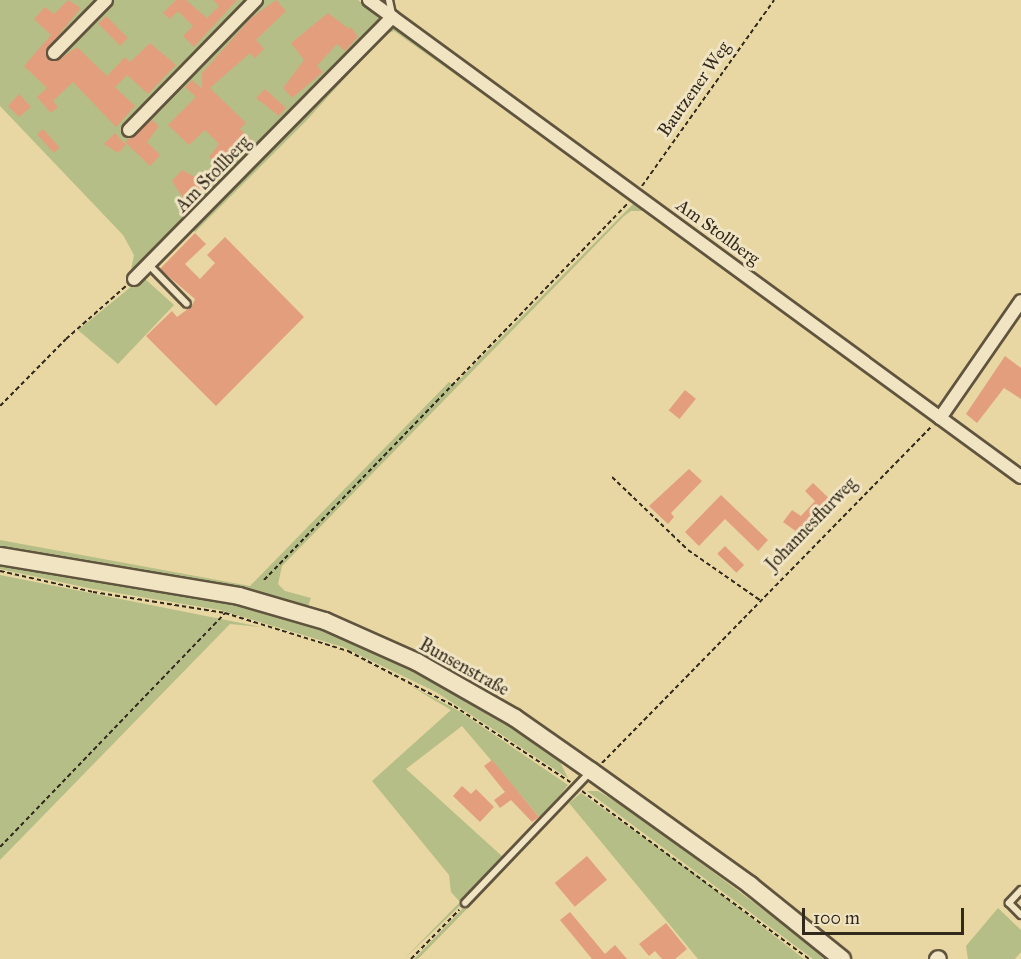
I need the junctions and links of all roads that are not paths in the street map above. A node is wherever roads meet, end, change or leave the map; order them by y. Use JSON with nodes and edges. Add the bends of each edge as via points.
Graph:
{"nodes":[{"id":1,"x":105,"y":0,"type":"edge"},
{"id":2,"x":256,"y":0,"type":"edge"},
{"id":3,"x":369,"y":0,"type":"edge"},
{"id":4,"x":389,"y":0,"type":"edge"},
{"id":5,"x":392,"y":17,"type":"junction"},
{"id":6,"x":54,"y":53,"type":"dead end"},
{"id":7,"x":129,"y":130,"type":"dead end"},
{"id":8,"x":149,"y":265,"type":"junction"},
{"id":9,"x":134,"y":279,"type":"road end"},
{"id":10,"x":1021,"y":301,"type":"edge"},
{"id":11,"x":187,"y":304,"type":"dead end"},
{"id":12,"x":940,"y":418,"type":"junction"},
{"id":13,"x":1021,"y":477,"type":"edge"},
{"id":14,"x":0,"y":556,"type":"edge"},
{"id":15,"x":595,"y":768,"type":"junction"},
{"id":16,"x":1021,"y":890,"type":"edge"},
{"id":17,"x":465,"y":903,"type":"road end"},
{"id":18,"x":1021,"y":915,"type":"edge"},
{"id":19,"x":842,"y":959,"type":"edge"}],
"edges":[{"from":1,"to":6,"type":"street"},
{"from":2,"to":7,"type":"street"},
{"from":3,"to":5,"type":"street","name":"Am Stollberg"},
{"from":4,"to":5,"type":"lane"},
{"from":5,"to":8,"type":"street","name":"Am Stollberg"},
{"from":5,"to":12,"type":"street","name":"Am Stollberg"},
{"from":8,"to":9,"type":"street","name":"Am Stollberg"},
{"from":8,"to":11,"type":"lane"},
{"from":10,"to":12,"type":"street"},
{"from":12,"to":13,"type":"street","name":"Am Stollberg"},
{"from":14,"to":15,"type":"main road","name":"Bunsenstraße","via":[[181,584],[325,621],[456,681]]},
{"from":15,"to":17,"type":"lane"},
{"from":15,"to":19,"type":"main road","name":"Bunsenstraße"},
{"from":16,"to":18,"type":"lane","via":[[1009,903]]}]}
